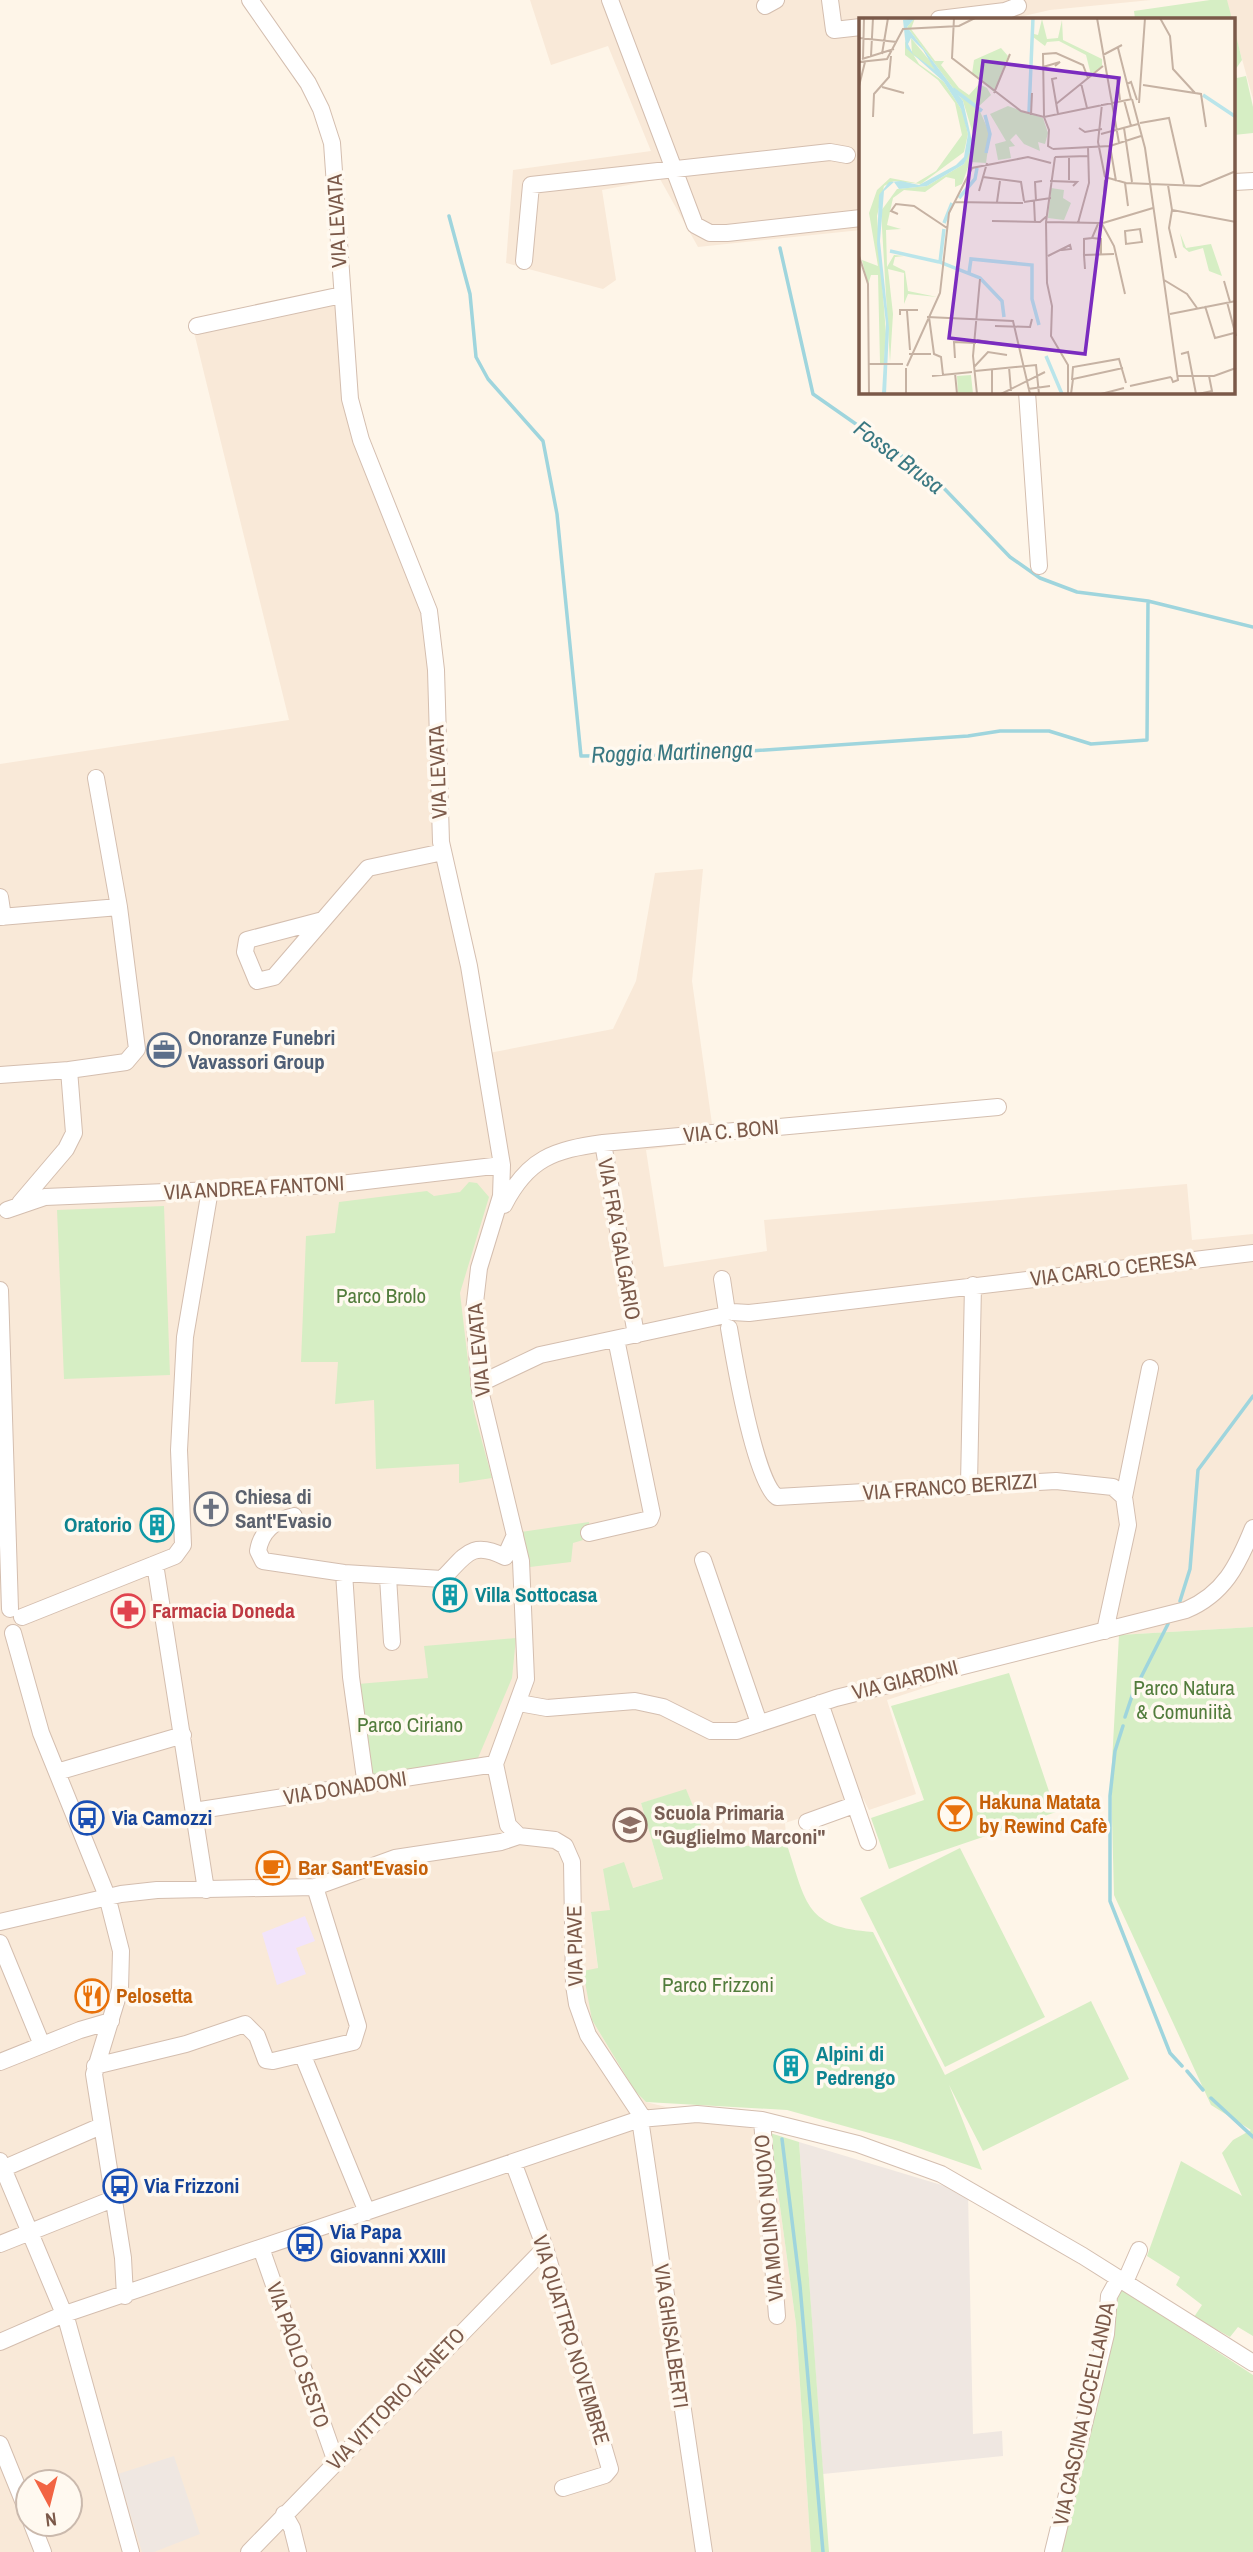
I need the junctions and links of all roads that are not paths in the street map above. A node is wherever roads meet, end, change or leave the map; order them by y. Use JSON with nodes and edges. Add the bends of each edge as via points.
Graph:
{"nodes":[{"id":1,"x":250,"y":0,"type":"edge"},
{"id":2,"x":610,"y":0,"type":"edge"},
{"id":3,"x":830,"y":0,"type":"edge"},
{"id":4,"x":1016,"y":8,"type":"edge"},
{"id":5,"x":993,"y":11,"type":"edge"},
{"id":6,"x":946,"y":18,"type":"edge"},
{"id":7,"x":859,"y":27,"type":"edge"},
{"id":8,"x":848,"y":155,"type":"dead end"},
{"id":9,"x":674,"y":169,"type":"junction"},
{"id":10,"x":859,"y":218,"type":"edge"},
{"id":11,"x":524,"y":261,"type":"dead end"},
{"id":12,"x":342,"y":295,"type":"junction"},
{"id":13,"x":197,"y":326,"type":"dead end"},
{"id":14,"x":1027,"y":394,"type":"edge"},
{"id":15,"x":1039,"y":566,"type":"dead end"},
{"id":16,"x":96,"y":778,"type":"dead end"},
{"id":17,"x":443,"y":852,"type":"junction"},
{"id":18,"x":0,"y":897,"type":"edge"},
{"id":19,"x":119,"y":907,"type":"junction"},
{"id":20,"x":1,"y":917,"type":"edge"},
{"id":21,"x":324,"y":920,"type":"junction"},
{"id":22,"x":69,"y":1070,"type":"junction"},
{"id":23,"x":0,"y":1075,"type":"edge"},
{"id":24,"x":998,"y":1107,"type":"dead end"},
{"id":25,"x":603,"y":1143,"type":"junction"},
{"id":26,"x":502,"y":1165,"type":"junction"},
{"id":27,"x":210,"y":1190,"type":"junction"},
{"id":28,"x":7,"y":1209,"type":"edge"},
{"id":29,"x":496,"y":1220,"type":"junction"},
{"id":30,"x":1253,"y":1253,"type":"edge"},
{"id":31,"x":722,"y":1279,"type":"dead end"},
{"id":32,"x":973,"y":1285,"type":"junction"},
{"id":33,"x":0,"y":1290,"type":"edge"},
{"id":34,"x":731,"y":1322,"type":"junction"},
{"id":35,"x":636,"y":1335,"type":"junction"},
{"id":36,"x":615,"y":1339,"type":"junction"},
{"id":37,"x":1150,"y":1368,"type":"dead end"},
{"id":38,"x":479,"y":1384,"type":"junction"},
{"id":39,"x":968,"y":1484,"type":"junction"},
{"id":40,"x":4,"y":1490,"type":"edge"},
{"id":41,"x":1124,"y":1497,"type":"junction"},
{"id":42,"x":294,"y":1516,"type":"dead end"},
{"id":43,"x":1253,"y":1528,"type":"edge"},
{"id":44,"x":589,"y":1533,"type":"dead end"},
{"id":45,"x":515,"y":1535,"type":"junction"},
{"id":46,"x":505,"y":1557,"type":"junction"},
{"id":47,"x":704,"y":1560,"type":"dead end"},
{"id":48,"x":155,"y":1564,"type":"junction"},
{"id":49,"x":522,"y":1569,"type":"junction"},
{"id":50,"x":344,"y":1573,"type":"junction"},
{"id":51,"x":388,"y":1577,"type":"junction"},
{"id":52,"x":10,"y":1614,"type":"edge"},
{"id":53,"x":7,"y":1630,"type":"edge"},
{"id":54,"x":1105,"y":1631,"type":"junction"},
{"id":55,"x":392,"y":1642,"type":"dead end"},
{"id":56,"x":519,"y":1703,"type":"junction"},
{"id":57,"x":820,"y":1703,"type":"junction"},
{"id":58,"x":759,"y":1723,"type":"junction"},
{"id":59,"x":183,"y":1735,"type":"junction"},
{"id":60,"x":495,"y":1764,"type":"junction"},
{"id":61,"x":57,"y":1772,"type":"junction"},
{"id":62,"x":366,"y":1786,"type":"junction"},
{"id":63,"x":854,"y":1805,"type":"junction"},
{"id":64,"x":194,"y":1811,"type":"junction"},
{"id":65,"x":807,"y":1822,"type":"dead end"},
{"id":66,"x":519,"y":1836,"type":"junction"},
{"id":67,"x":868,"y":1842,"type":"dead end"},
{"id":68,"x":315,"y":1887,"type":"junction"},
{"id":69,"x":206,"y":1889,"type":"junction"},
{"id":70,"x":107,"y":1896,"type":"junction"},
{"id":71,"x":1,"y":1918,"type":"edge"},
{"id":72,"x":0,"y":1943,"type":"edge"},
{"id":73,"x":111,"y":2021,"type":"junction"},
{"id":74,"x":42,"y":2045,"type":"junction"},
{"id":75,"x":303,"y":2056,"type":"junction"},
{"id":76,"x":0,"y":2062,"type":"edge"},
{"id":77,"x":95,"y":2066,"type":"junction"},
{"id":78,"x":641,"y":2118,"type":"junction"},
{"id":79,"x":762,"y":2120,"type":"junction"},
{"id":80,"x":101,"y":2126,"type":"junction"},
{"id":81,"x":513,"y":2162,"type":"junction"},
{"id":82,"x":1,"y":2166,"type":"edge"},
{"id":83,"x":113,"y":2199,"type":"junction"},
{"id":84,"x":367,"y":2212,"type":"junction"},
{"id":85,"x":29,"y":2233,"type":"junction"},
{"id":86,"x":0,"y":2244,"type":"edge"},
{"id":87,"x":545,"y":2248,"type":"junction"},
{"id":88,"x":261,"y":2249,"type":"junction"},
{"id":89,"x":1139,"y":2250,"type":"dead end"},
{"id":90,"x":1122,"y":2280,"type":"junction"},
{"id":91,"x":125,"y":2295,"type":"junction"},
{"id":92,"x":62,"y":2315,"type":"junction"},
{"id":93,"x":776,"y":2316,"type":"dead end"},
{"id":94,"x":0,"y":2342,"type":"edge"},
{"id":95,"x":1253,"y":2363,"type":"edge"},
{"id":96,"x":0,"y":2444,"type":"edge"},
{"id":97,"x":336,"y":2462,"type":"junction"},
{"id":98,"x":14,"y":2478,"type":"edge"},
{"id":99,"x":562,"y":2488,"type":"dead end"},
{"id":100,"x":284,"y":2514,"type":"junction"},
{"id":101,"x":131,"y":2552,"type":"edge"},
{"id":102,"x":249,"y":2552,"type":"edge"},
{"id":103,"x":298,"y":2552,"type":"edge"},
{"id":104,"x":704,"y":2552,"type":"edge"},
{"id":105,"x":1053,"y":2552,"type":"edge"}],
"edges":[{"from":1,"to":12,"type":"street","name":"VIA LEVATA","via":[[307,83],[327,125],[334,164]]},
{"from":2,"to":9,"type":"street"},
{"from":3,"to":7,"type":"street","via":[[834,30]]},
{"from":4,"to":5,"type":"street"},
{"from":5,"to":6,"type":"street"},
{"from":8,"to":9,"type":"street","via":[[830,152]]},
{"from":9,"to":10,"type":"street","via":[[695,225],[710,233]]},
{"from":9,"to":11,"type":"street","via":[[531,186]]},
{"from":12,"to":13,"type":"street"},
{"from":12,"to":17,"type":"street","name":"VIA LEVATA","via":[[354,416],[430,620]]},
{"from":14,"to":15,"type":"street"},
{"from":16,"to":19,"type":"street"},
{"from":17,"to":21,"type":"street","via":[[368,867]]},
{"from":17,"to":26,"type":"street","name":"VIA LEVATA","via":[[469,966]]},
{"from":18,"to":20,"type":"street"},
{"from":19,"to":20,"type":"street"},
{"from":19,"to":22,"type":"street","via":[[138,1049],[126,1062]]},
{"from":21,"to":21,"type":"street","via":[[274,977],[257,981],[245,952],[247,940]]},
{"from":22,"to":23,"type":"street"},
{"from":22,"to":28,"type":"street","via":[[74,1133],[66,1149]]},
{"from":24,"to":25,"type":"street","name":"VIA C. BONI"},
{"from":25,"to":29,"type":"street","name":"VIA C. BONI","via":[[547,1155],[511,1191]]},
{"from":25,"to":35,"type":"street","name":"VIA FRA' GALGARIO"},
{"from":26,"to":27,"type":"street","name":"VIA ANDREA FANTONI","via":[[332,1185]]},
{"from":26,"to":29,"type":"street","name":"VIA LEVATA"},
{"from":27,"to":28,"type":"street","name":"VIA ANDREA FANTONI","via":[[45,1196]]},
{"from":27,"to":48,"type":"street","via":[[185,1337],[179,1450],[184,1539],[175,1556]]},
{"from":29,"to":38,"type":"street","name":"VIA LEVATA","via":[[474,1291]]},
{"from":30,"to":32,"type":"street","name":"VIA CARLO CERESA"},
{"from":31,"to":34,"type":"street"},
{"from":32,"to":34,"type":"street","name":"VIA CARLO CERESA"},
{"from":32,"to":39,"type":"street"},
{"from":33,"to":40,"type":"street"},
{"from":34,"to":35,"type":"street","name":"VIA CARLO CERESA","via":[[703,1322]]},
{"from":34,"to":39,"type":"street","name":"VIA FRANCO BERIZZI","via":[[748,1427],[772,1494],[783,1499]]},
{"from":35,"to":36,"type":"street","name":"VIA CARLO CERESA"},
{"from":36,"to":38,"type":"street","name":"VIA CARLO CERESA","via":[[540,1355]]},
{"from":36,"to":44,"type":"street","name":"VIA FRA' GALGARIO","via":[[652,1514],[650,1519]]},
{"from":37,"to":41,"type":"street"},
{"from":38,"to":45,"type":"street","name":"VIA LEVATA"},
{"from":39,"to":41,"type":"street","name":"VIA FRANCO BERIZZI","via":[[1056,1481],[1114,1487]]},
{"from":40,"to":52,"type":"street"},
{"from":41,"to":54,"type":"street","via":[[1128,1525]]},
{"from":42,"to":50,"type":"street","via":[[268,1528],[260,1539],[258,1551],[263,1561]]},
{"from":43,"to":54,"type":"street","name":"VIA GIARDINI","via":[[1233,1573],[1212,1596],[1186,1610]]},
{"from":45,"to":46,"type":"street"},
{"from":45,"to":49,"type":"street","name":"VIA LEVATA"},
{"from":46,"to":49,"type":"street"},
{"from":46,"to":51,"type":"street","via":[[480,1549],[468,1552],[442,1579]]},
{"from":47,"to":58,"type":"street"},
{"from":48,"to":52,"type":"street"},
{"from":48,"to":59,"type":"street"},
{"from":49,"to":56,"type":"street","name":"VIA LEVATA","via":[[526,1679]]},
{"from":50,"to":51,"type":"street"},
{"from":50,"to":62,"type":"street","via":[[351,1677]]},
{"from":51,"to":55,"type":"street"},
{"from":52,"to":53,"type":"street","via":[[21,1627]]},
{"from":53,"to":61,"type":"street"},
{"from":54,"to":57,"type":"street","name":"VIA GIARDINI"},
{"from":56,"to":58,"type":"street","name":"VIA GIARDINI","via":[[547,1708],[635,1701],[663,1707],[711,1731],[737,1731]]},
{"from":56,"to":60,"type":"street","name":"VIA LEVATA"},
{"from":57,"to":58,"type":"street","name":"VIA GIARDINI"},
{"from":57,"to":63,"type":"street"},
{"from":59,"to":61,"type":"street"},
{"from":59,"to":64,"type":"street"},
{"from":60,"to":62,"type":"street","name":"VIA DONADONI"},
{"from":60,"to":66,"type":"street","via":[[508,1825]]},
{"from":61,"to":70,"type":"street"},
{"from":62,"to":64,"type":"street","name":"VIA DONADONI"},
{"from":63,"to":65,"type":"street"},
{"from":63,"to":67,"type":"street"},
{"from":64,"to":69,"type":"street"},
{"from":66,"to":68,"type":"street","via":[[395,1858]]},
{"from":66,"to":78,"type":"street","name":"VIA PIAVE","via":[[545,1837],[565,1846],[573,1870],[573,1985],[578,2004],[588,2035]]},
{"from":68,"to":69,"type":"street"},
{"from":68,"to":75,"type":"street","via":[[358,2026],[353,2042]]},
{"from":69,"to":70,"type":"street"},
{"from":70,"to":71,"type":"street"},
{"from":70,"to":73,"type":"street","via":[[117,1928],[122,1972]]},
{"from":72,"to":74,"type":"street"},
{"from":73,"to":74,"type":"street"},
{"from":73,"to":77,"type":"street"},
{"from":74,"to":76,"type":"street"},
{"from":75,"to":77,"type":"street","via":[[266,2060],[259,2041],[245,2024]]},
{"from":75,"to":84,"type":"street"},
{"from":77,"to":80,"type":"street"},
{"from":78,"to":79,"type":"street","via":[[697,2114]]},
{"from":78,"to":81,"type":"street"},
{"from":78,"to":104,"type":"street","name":"VIA GHISALBERTI"},
{"from":79,"to":90,"type":"street","via":[[859,2144],[941,2174]]},
{"from":79,"to":93,"type":"street","name":"VIA MOLINO NUOVO"},
{"from":80,"to":82,"type":"street"},
{"from":80,"to":83,"type":"street"},
{"from":81,"to":84,"type":"street"},
{"from":81,"to":87,"type":"street","name":"VIA QUATTRO NOVEMBRE"},
{"from":82,"to":85,"type":"street"},
{"from":83,"to":85,"type":"street"},
{"from":83,"to":91,"type":"street"},
{"from":84,"to":88,"type":"street"},
{"from":85,"to":86,"type":"street"},
{"from":85,"to":92,"type":"street"},
{"from":87,"to":97,"type":"street","name":"VIA VITTORIO VENETO"},
{"from":87,"to":99,"type":"street","name":"VIA QUATTRO NOVEMBRE","via":[[610,2469],[605,2475]]},
{"from":88,"to":91,"type":"street"},
{"from":88,"to":97,"type":"street","name":"VIA PAOLO SESTO"},
{"from":89,"to":90,"type":"street","name":"VIA CASCINA UCCELLANDA"},
{"from":90,"to":95,"type":"street"},
{"from":90,"to":105,"type":"street","name":"VIA CASCINA UCCELLANDA","via":[[1109,2296],[1106,2334]]},
{"from":91,"to":92,"type":"street"},
{"from":92,"to":94,"type":"street"},
{"from":92,"to":101,"type":"street"},
{"from":96,"to":98,"type":"street"},
{"from":97,"to":100,"type":"street","name":"VIA VITTORIO VENETO"},
{"from":100,"to":102,"type":"street","name":"VIA VITTORIO VENETO"},
{"from":100,"to":103,"type":"street"}]}
